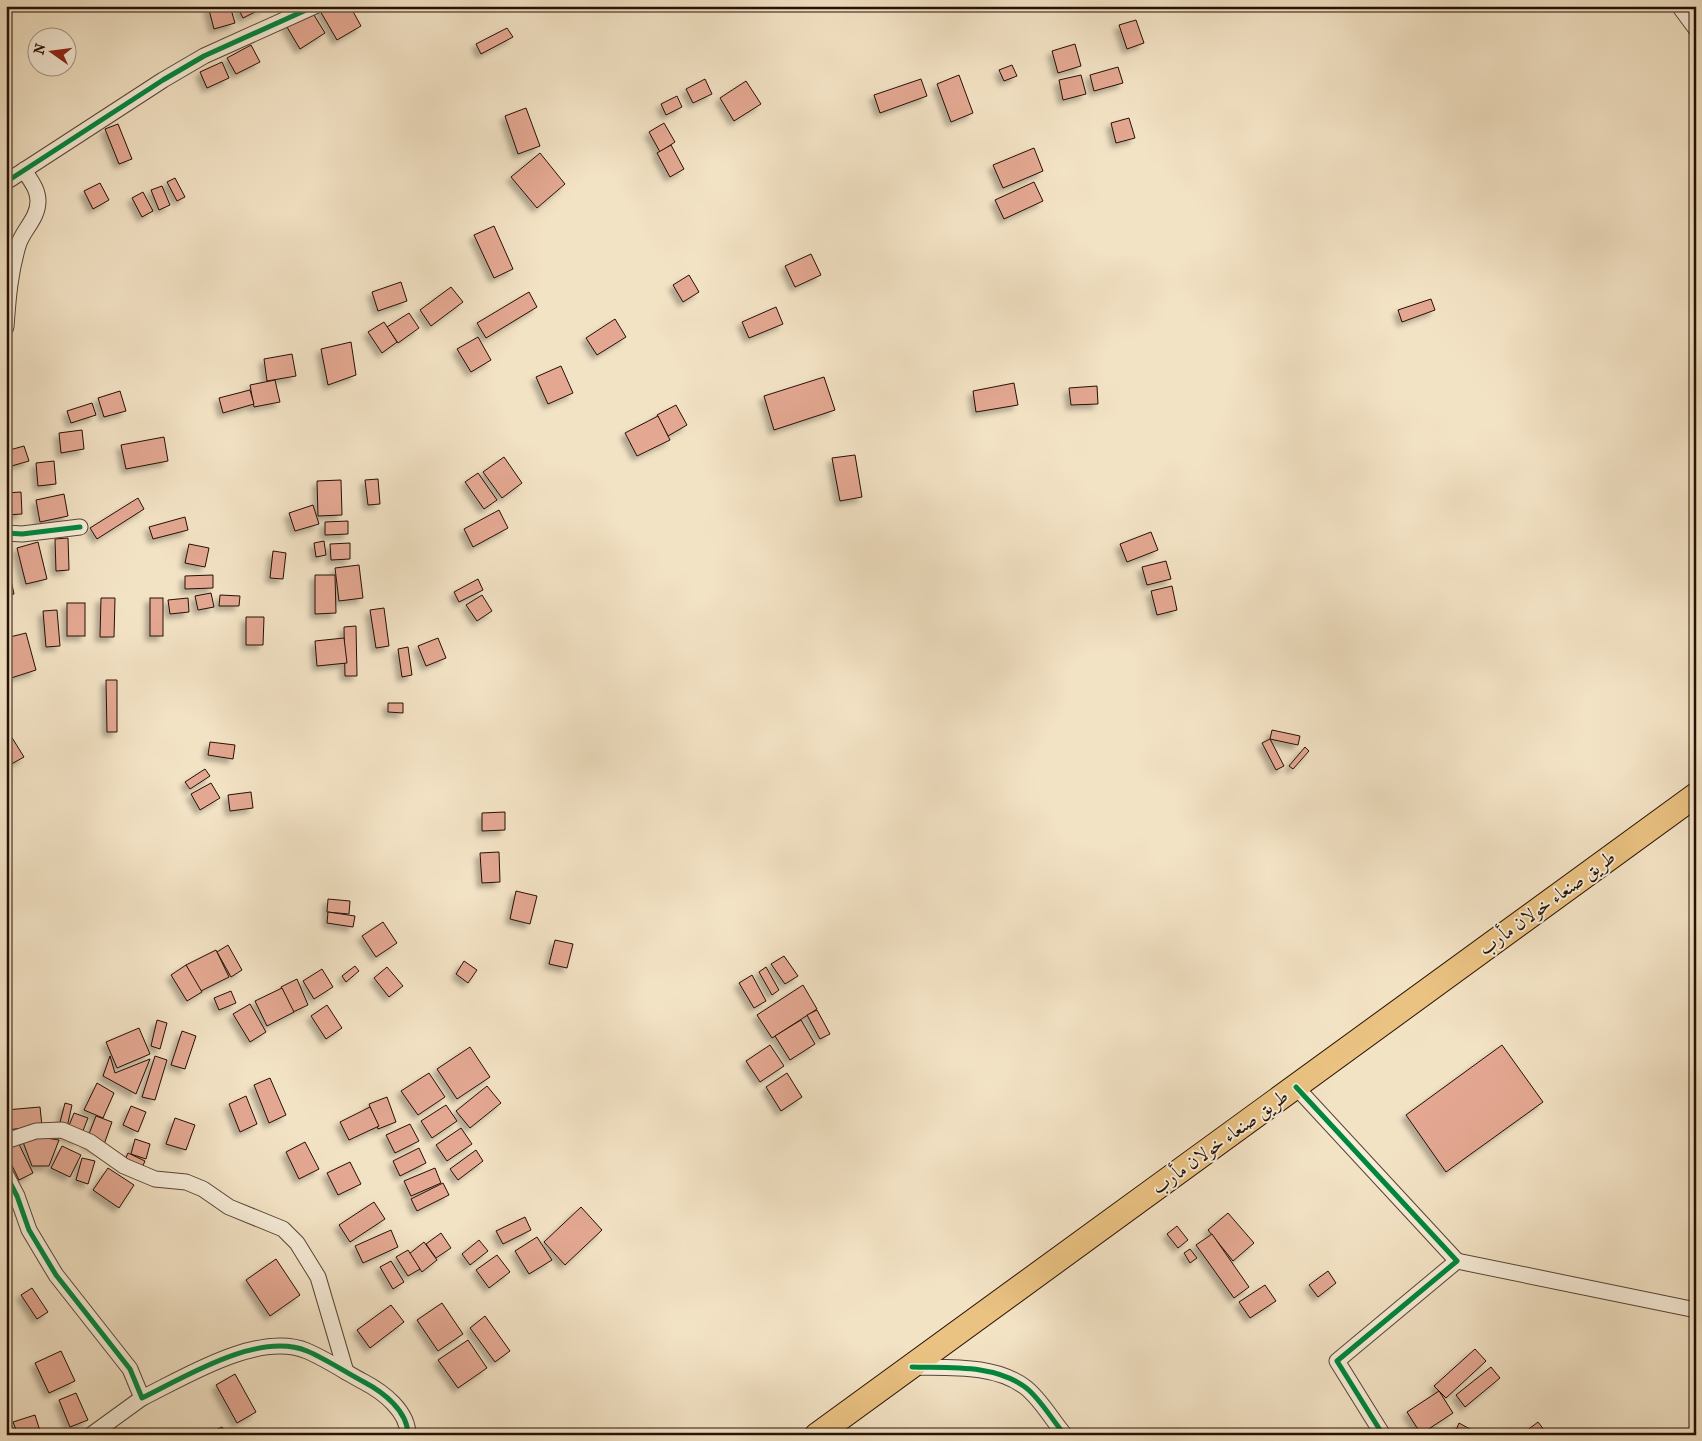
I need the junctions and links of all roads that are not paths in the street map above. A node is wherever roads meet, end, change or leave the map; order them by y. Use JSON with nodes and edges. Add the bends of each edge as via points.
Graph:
{"nodes":[{"id":1,"x":315,"y":6,"type":"edge"},
{"id":2,"x":1679,"y":6,"type":"edge"},
{"id":3,"x":1696,"y":29,"type":"edge"},
{"id":4,"x":24,"y":170,"type":"junction"},
{"id":5,"x":6,"y":182,"type":"edge"},
{"id":6,"x":6,"y":327,"type":"edge"},
{"id":7,"x":80,"y":528,"type":"dead end"},
{"id":8,"x":6,"y":533,"type":"edge"},
{"id":9,"x":1696,"y":795,"type":"edge"},
{"id":10,"x":1296,"y":1087,"type":"junction"},
{"id":11,"x":6,"y":1141,"type":"edge"},
{"id":12,"x":6,"y":1175,"type":"edge"},
{"id":13,"x":1457,"y":1261,"type":"junction"},
{"id":14,"x":1696,"y":1310,"type":"edge"},
{"id":15,"x":912,"y":1367,"type":"junction"},
{"id":16,"x":346,"y":1372,"type":"junction"},
{"id":17,"x":142,"y":1398,"type":"junction"},
{"id":18,"x":91,"y":1435,"type":"edge"},
{"id":19,"x":408,"y":1435,"type":"edge"},
{"id":20,"x":817,"y":1435,"type":"edge"},
{"id":21,"x":1065,"y":1435,"type":"edge"},
{"id":22,"x":1383,"y":1435,"type":"edge"}],
"edges":[{"from":1,"to":4,"type":"street","via":[[204,56]]},
{"from":2,"to":3,"type":"street"},
{"from":4,"to":5,"type":"street"},
{"from":4,"to":6,"type":"street","via":[[36,188],[38,203],[20,241],[12,270]]},
{"from":7,"to":8,"type":"street"},
{"from":9,"to":10,"type":"main road","name":"طريق صنعاء خولان مأرب"},
{"from":10,"to":13,"type":"street"},
{"from":10,"to":15,"type":"main road","name":"طريق صنعاء خولان مأرب"},
{"from":11,"to":16,"type":"street","via":[[36,1131],[62,1130],[90,1142],[124,1166],[155,1179],[186,1182],[229,1207],[283,1229],[318,1277]]},
{"from":12,"to":17,"type":"street","via":[[30,1230],[56,1275],[130,1369]]},
{"from":13,"to":14,"type":"street"},
{"from":13,"to":22,"type":"street","via":[[1337,1361]]},
{"from":15,"to":20,"type":"main road","name":"طريق صنعاء خولان مأرب"},
{"from":15,"to":21,"type":"street","via":[[968,1369],[1005,1375],[1026,1388]]},
{"from":16,"to":17,"type":"street","via":[[306,1350],[284,1346],[251,1350],[223,1359]]},
{"from":16,"to":19,"type":"street","via":[[375,1388],[396,1405],[408,1428]]},
{"from":17,"to":18,"type":"street"}]}
